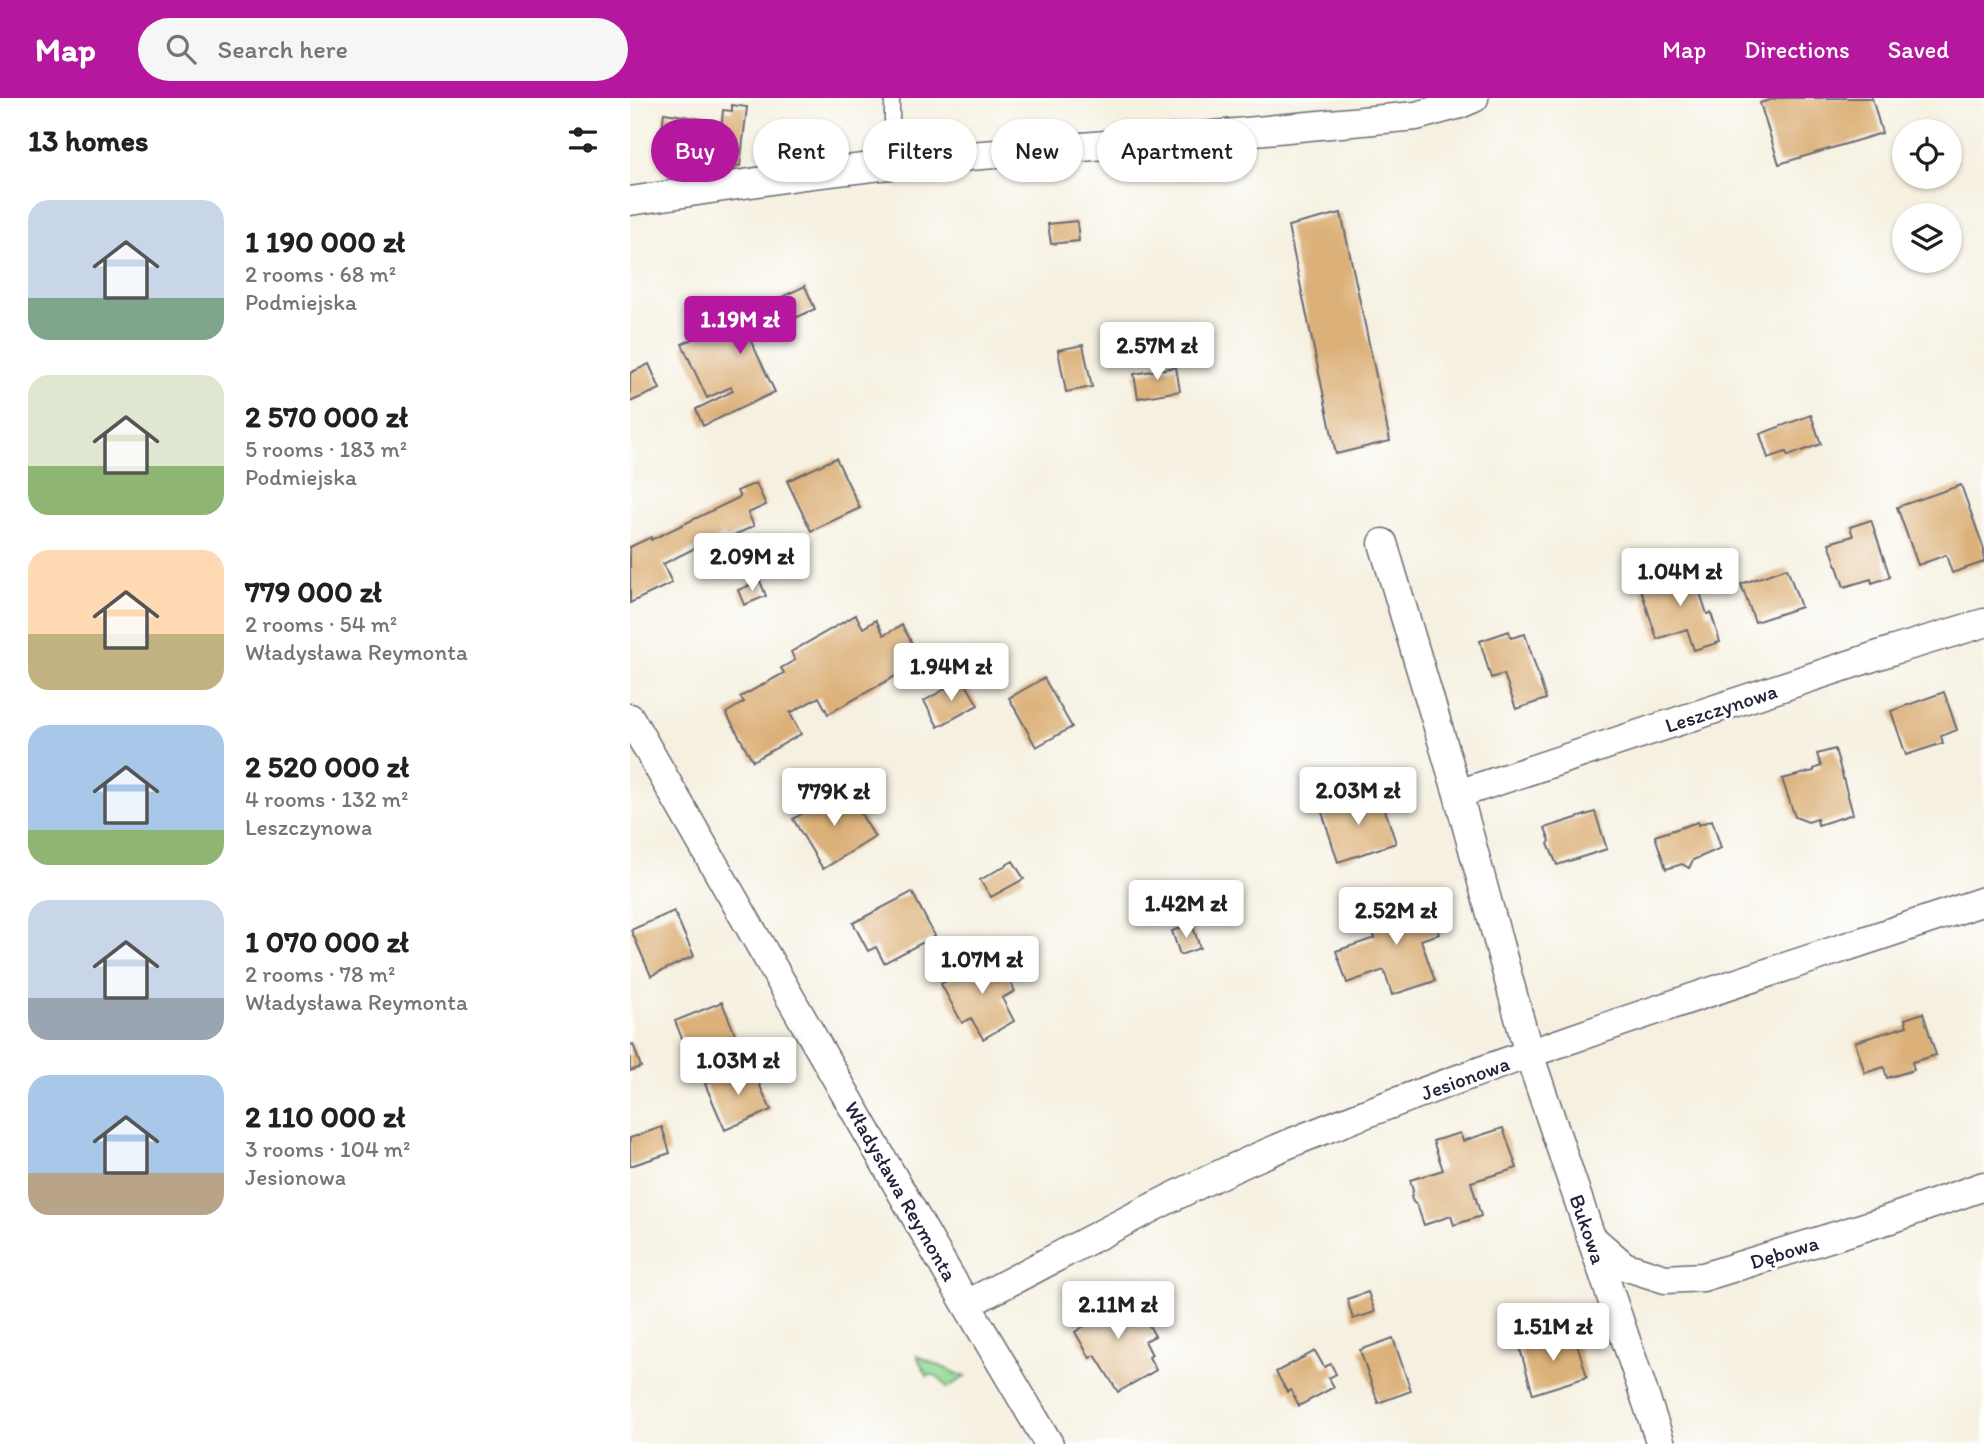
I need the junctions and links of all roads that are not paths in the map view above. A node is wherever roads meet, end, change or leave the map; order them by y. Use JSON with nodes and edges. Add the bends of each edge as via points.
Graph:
{"nodes":[{"id":1,"x":892,"y":98,"type":"edge"},
{"id":2,"x":1474,"y":98,"type":"edge"},
{"id":3,"x":892,"y":119,"type":"edge"},
{"id":4,"x":977,"y":155,"type":"edge"},
{"id":5,"x":863,"y":168,"type":"edge"},
{"id":6,"x":630,"y":201,"type":"edge"},
{"id":7,"x":1383,"y":544,"type":"dead end"},
{"id":8,"x":1984,"y":623,"type":"edge"},
{"id":9,"x":630,"y":718,"type":"edge"},
{"id":10,"x":1458,"y":794,"type":"junction"},
{"id":11,"x":1984,"y":901,"type":"edge"},
{"id":12,"x":1530,"y":1054,"type":"junction"},
{"id":13,"x":1984,"y":1186,"type":"edge"},
{"id":14,"x":1591,"y":1237,"type":"junction"},
{"id":15,"x":967,"y":1304,"type":"junction"},
{"id":16,"x":1049,"y":1444,"type":"edge"},
{"id":17,"x":1661,"y":1444,"type":"edge"}],
"edges":[{"from":1,"to":3,"type":"lane"},
{"from":2,"to":4,"type":"street","via":[[1416,116]]},
{"from":5,"to":6,"type":"street"},
{"from":7,"to":10,"type":"street"},
{"from":8,"to":10,"type":"street","name":"Leszczynowa"},
{"from":9,"to":15,"type":"street","name":"Władysława Reymonta"},
{"from":10,"to":12,"type":"street"},
{"from":11,"to":12,"type":"street","name":"Jesionowa"},
{"from":12,"to":14,"type":"street","name":"Bukowa"},
{"from":12,"to":15,"type":"street","name":"Jesionowa","via":[[1307,1136],[1218,1175]]},
{"from":13,"to":14,"type":"street","name":"Dębowa","via":[[1703,1277],[1665,1279],[1624,1266]]},
{"from":14,"to":17,"type":"street","name":"Bukowa"},
{"from":15,"to":16,"type":"street","name":"Władysława Reymonta"}]}
